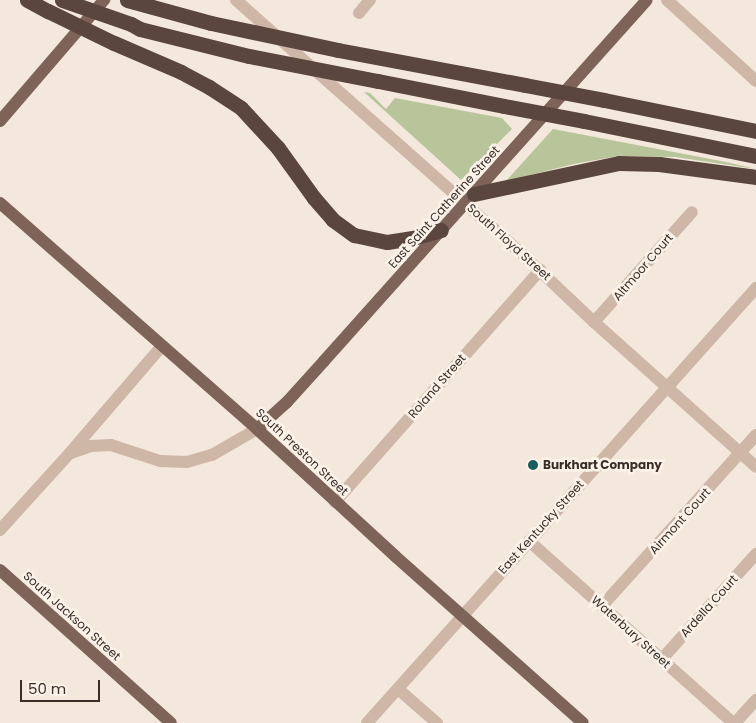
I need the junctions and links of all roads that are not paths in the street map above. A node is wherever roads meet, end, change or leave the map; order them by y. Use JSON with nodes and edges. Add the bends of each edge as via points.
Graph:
{"nodes":[{"id":1,"x":27,"y":0,"type":"edge"},
{"id":2,"x":62,"y":0,"type":"edge"},
{"id":3,"x":104,"y":0,"type":"edge"},
{"id":4,"x":127,"y":0,"type":"edge"},
{"id":5,"x":236,"y":0,"type":"edge"},
{"id":6,"x":370,"y":0,"type":"edge"},
{"id":7,"x":647,"y":0,"type":"edge"},
{"id":8,"x":667,"y":0,"type":"edge"},
{"id":9,"x":359,"y":13,"type":"dead end"},
{"id":10,"x":756,"y":80,"type":"edge"},
{"id":11,"x":0,"y":121,"type":"edge"},
{"id":12,"x":756,"y":131,"type":"edge"},
{"id":13,"x":756,"y":156,"type":"edge"},
{"id":14,"x":756,"y":177,"type":"edge"},
{"id":15,"x":470,"y":199,"type":"junction"},
{"id":16,"x":0,"y":203,"type":"edge"},
{"id":17,"x":692,"y":212,"type":"dead end"},
{"id":18,"x":441,"y":230,"type":"junction"},
{"id":19,"x":540,"y":270,"type":"junction"},
{"id":20,"x":756,"y":288,"type":"edge"},
{"id":21,"x":594,"y":322,"type":"junction"},
{"id":22,"x":161,"y":347,"type":"junction"},
{"id":23,"x":667,"y":387,"type":"junction"},
{"id":24,"x":257,"y":429,"type":"junction"},
{"id":25,"x":756,"y":435,"type":"edge"},
{"id":26,"x":740,"y":452,"type":"junction"},
{"id":27,"x":69,"y":454,"type":"junction"},
{"id":28,"x":756,"y":467,"type":"edge"},
{"id":29,"x":335,"y":502,"type":"junction"},
{"id":30,"x":0,"y":530,"type":"edge"},
{"id":31,"x":529,"y":541,"type":"junction"},
{"id":32,"x":756,"y":554,"type":"edge"},
{"id":33,"x":0,"y":570,"type":"edge"},
{"id":34,"x":602,"y":606,"type":"junction"},
{"id":35,"x":463,"y":616,"type":"junction"},
{"id":36,"x":662,"y":659,"type":"junction"},
{"id":37,"x":398,"y":689,"type":"junction"},
{"id":38,"x":756,"y":700,"type":"edge"},
{"id":39,"x":171,"y":723,"type":"edge"},
{"id":40,"x":368,"y":723,"type":"edge"},
{"id":41,"x":437,"y":723,"type":"edge"},
{"id":42,"x":583,"y":723,"type":"edge"},
{"id":43,"x":734,"y":723,"type":"edge"}],
"edges":[{"from":1,"to":18,"type":"highway","bridge":true,"via":[[181,72],[241,108],[278,148],[333,220],[354,235],[387,242]]},
{"from":2,"to":13,"type":"highway","bridge":true,"via":[[140,29],[249,56]]},
{"from":3,"to":11,"type":"main road"},
{"from":4,"to":12,"type":"highway","bridge":true,"via":[[211,23],[338,50]]},
{"from":5,"to":15,"type":"street","name":"South Floyd Street"},
{"from":6,"to":9,"type":"street"},
{"from":7,"to":15,"type":"main road","name":"East Saint Catherine Street"},
{"from":8,"to":10,"type":"street"},
{"from":14,"to":15,"type":"highway","via":[[659,164],[619,163]]},
{"from":15,"to":18,"type":"main road","name":"East Saint Catherine Street"},
{"from":15,"to":19,"type":"street","name":"South Floyd Street"},
{"from":16,"to":22,"type":"main road","name":"South Preston Street"},
{"from":17,"to":21,"type":"street","name":"Altmoor Court"},
{"from":18,"to":24,"type":"main road","name":"East Saint Catherine Street","via":[[291,397]]},
{"from":19,"to":21,"type":"street","name":"South Floyd Street"},
{"from":19,"to":29,"type":"street","name":"Roland Street"},
{"from":20,"to":23,"type":"street","name":"East Kentucky Street"},
{"from":21,"to":23,"type":"street","name":"South Floyd Street"},
{"from":22,"to":24,"type":"main road","name":"South Preston Street"},
{"from":22,"to":27,"type":"street"},
{"from":23,"to":26,"type":"street","name":"South Floyd Street"},
{"from":23,"to":31,"type":"street","name":"East Kentucky Street"},
{"from":24,"to":27,"type":"street","via":[[212,455],[187,462],[160,461],[111,445],[91,446]]},
{"from":24,"to":29,"type":"main road","name":"South Preston Street"},
{"from":25,"to":26,"type":"street","name":"Airmont Court"},
{"from":26,"to":28,"type":"street","name":"South Floyd Street"},
{"from":26,"to":34,"type":"street","name":"Airmont Court"},
{"from":27,"to":30,"type":"street"},
{"from":29,"to":35,"type":"main road","name":"South Preston Street"},
{"from":31,"to":34,"type":"street","name":"Waterbury Street"},
{"from":31,"to":35,"type":"street","name":"East Kentucky Street"},
{"from":32,"to":36,"type":"street","name":"Ardella Court"},
{"from":33,"to":39,"type":"main road","name":"South Jackson Street"},
{"from":34,"to":36,"type":"street","name":"Waterbury Street"},
{"from":35,"to":37,"type":"street","name":"East Kentucky Street"},
{"from":35,"to":42,"type":"main road","name":"South Preston Street"},
{"from":36,"to":43,"type":"street","name":"Waterbury Street"},
{"from":37,"to":40,"type":"street","name":"East Kentucky Street"},
{"from":37,"to":41,"type":"street"},
{"from":38,"to":43,"type":"street"}]}
